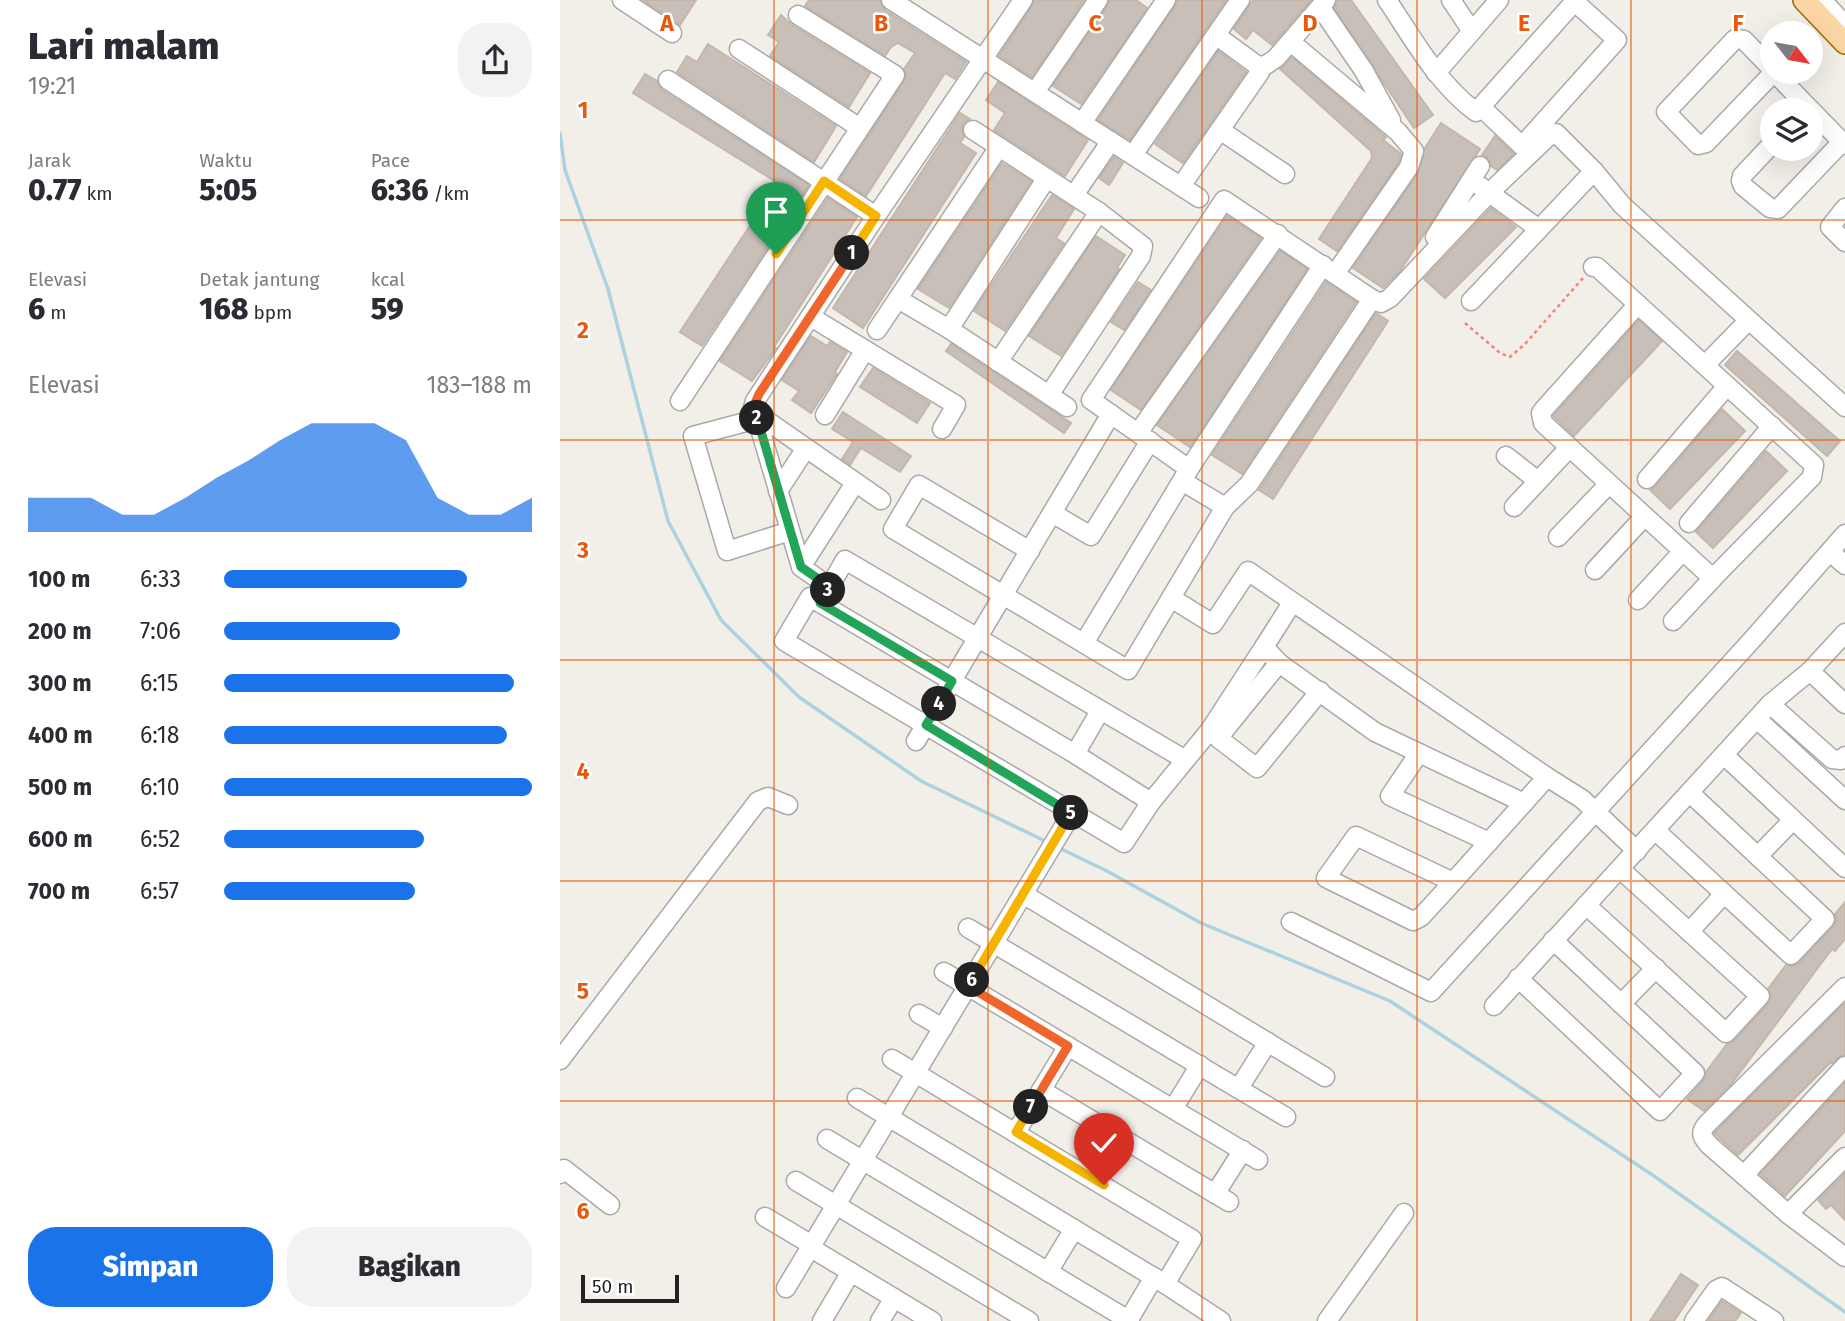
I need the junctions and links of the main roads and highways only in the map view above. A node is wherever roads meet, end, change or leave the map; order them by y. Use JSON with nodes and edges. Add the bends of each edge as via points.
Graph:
{"nodes":[{"id":1,"x":1804,"y":0,"type":"edge"},
{"id":2,"x":1845,"y":43,"type":"edge"}],
"edges":[{"from":1,"to":2,"type":"main road"}]}
